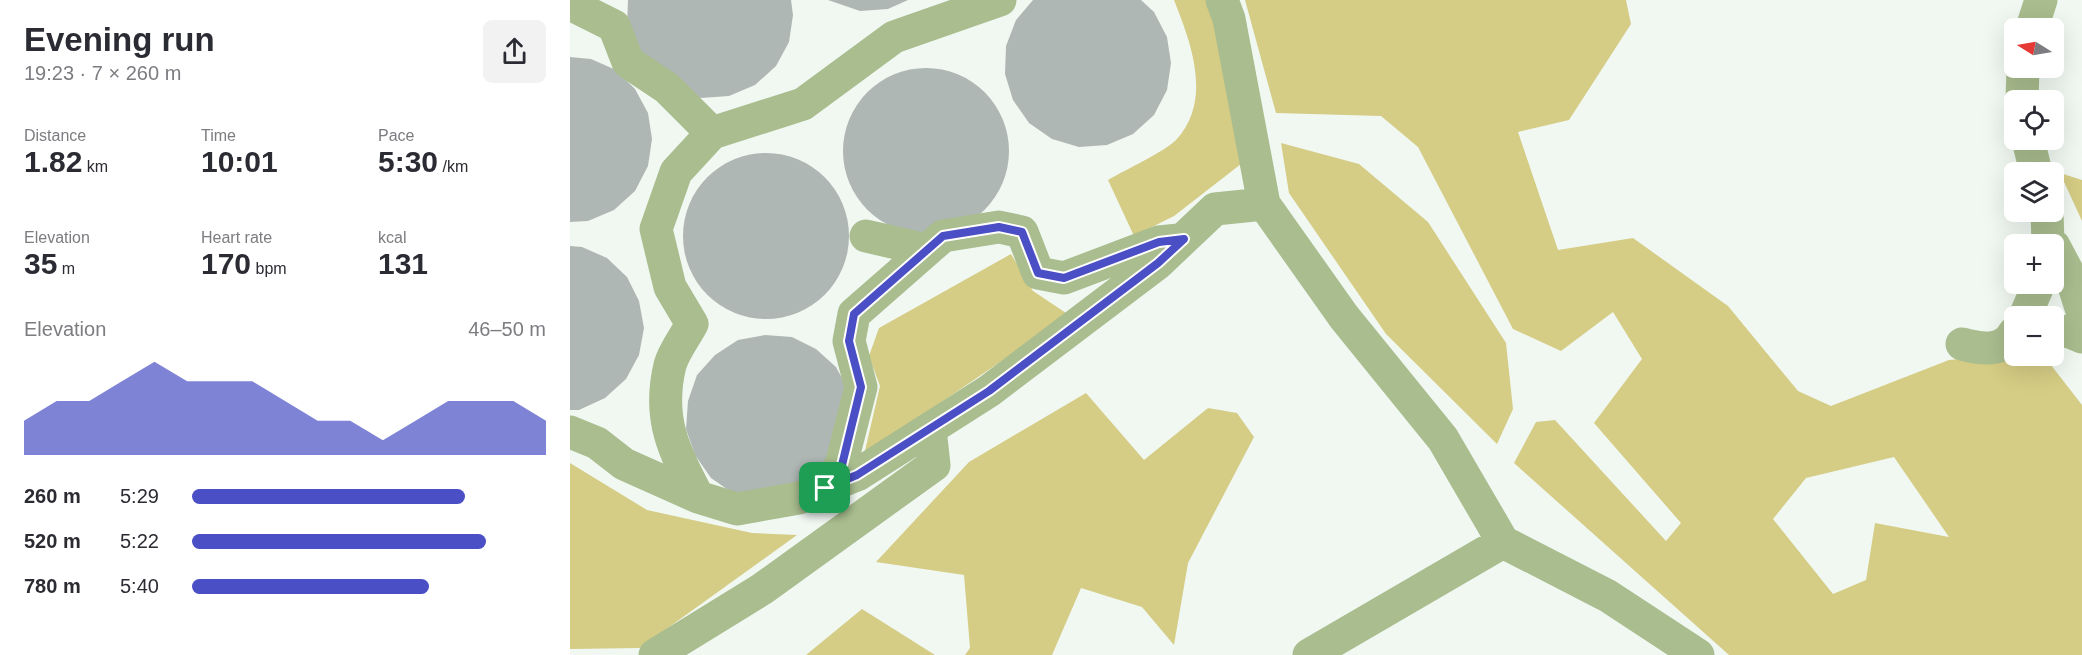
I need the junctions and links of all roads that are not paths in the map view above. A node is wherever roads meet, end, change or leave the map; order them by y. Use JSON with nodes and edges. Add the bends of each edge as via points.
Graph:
{"nodes":[{"id":1,"x":1000,"y":0,"type":"edge"},
{"id":2,"x":1222,"y":0,"type":"edge"},
{"id":3,"x":2041,"y":0,"type":"edge"},
{"id":4,"x":571,"y":2,"type":"edge"},
{"id":5,"x":2035,"y":18,"type":"edge"},
{"id":6,"x":712,"y":133,"type":"junction"},
{"id":7,"x":1264,"y":204,"type":"junction"},
{"id":8,"x":866,"y":236,"type":"dead end"},
{"id":9,"x":1184,"y":239,"type":"junction"},
{"id":10,"x":927,"y":250,"type":"junction"},
{"id":11,"x":2064,"y":264,"type":"edge"},
{"id":12,"x":2082,"y":310,"type":"edge"},
{"id":13,"x":2064,"y":331,"type":"edge"},
{"id":14,"x":2082,"y":337,"type":"edge"},
{"id":15,"x":2004,"y":341,"type":"edge"},
{"id":16,"x":1962,"y":344,"type":"dead end"},
{"id":17,"x":930,"y":429,"type":"junction"},
{"id":18,"x":570,"y":432,"type":"edge"},
{"id":19,"x":825,"y":488,"type":"junction"},
{"id":20,"x":698,"y":497,"type":"junction"},
{"id":21,"x":1503,"y":542,"type":"junction"},
{"id":22,"x":655,"y":655,"type":"edge"},
{"id":23,"x":1309,"y":655,"type":"edge"},
{"id":24,"x":1698,"y":655,"type":"edge"}],
"edges":[{"from":1,"to":6,"type":"lane","via":[[894,37],[803,104]]},
{"from":2,"to":7,"type":"lane","via":[[1232,31]]},
{"from":3,"to":5,"type":"lane"},
{"from":4,"to":6,"type":"lane","via":[[614,26],[628,62],[667,88]]},
{"from":6,"to":20,"type":"lane","via":[[676,172],[656,229],[670,287],[692,324],[670,364],[664,417],[679,460]]},
{"from":7,"to":9,"type":"lane","via":[[1215,209]]},
{"from":7,"to":21,"type":"lane","via":[[1344,317],[1443,439]]},
{"from":8,"to":10,"type":"lane"},
{"from":9,"to":10,"type":"lane","via":[[1159,242],[1064,278],[1038,273],[1022,232],[999,227],[943,236]]},
{"from":9,"to":17,"type":"lane","via":[[989,391]]},
{"from":10,"to":19,"type":"lane","via":[[854,314],[849,341],[861,387],[842,465]]},
{"from":11,"to":12,"type":"lane"},
{"from":13,"to":14,"type":"lane"},
{"from":15,"to":16,"type":"lane","via":[[1995,349]]},
{"from":17,"to":19,"type":"lane","via":[[857,475]]},
{"from":17,"to":22,"type":"lane","via":[[934,465],[762,589]]},
{"from":18,"to":20,"type":"lane","via":[[597,443],[624,464]]},
{"from":19,"to":20,"type":"lane","via":[[799,498],[737,509]]},
{"from":21,"to":23,"type":"lane"},
{"from":21,"to":24,"type":"lane","via":[[1608,596]]}]}
